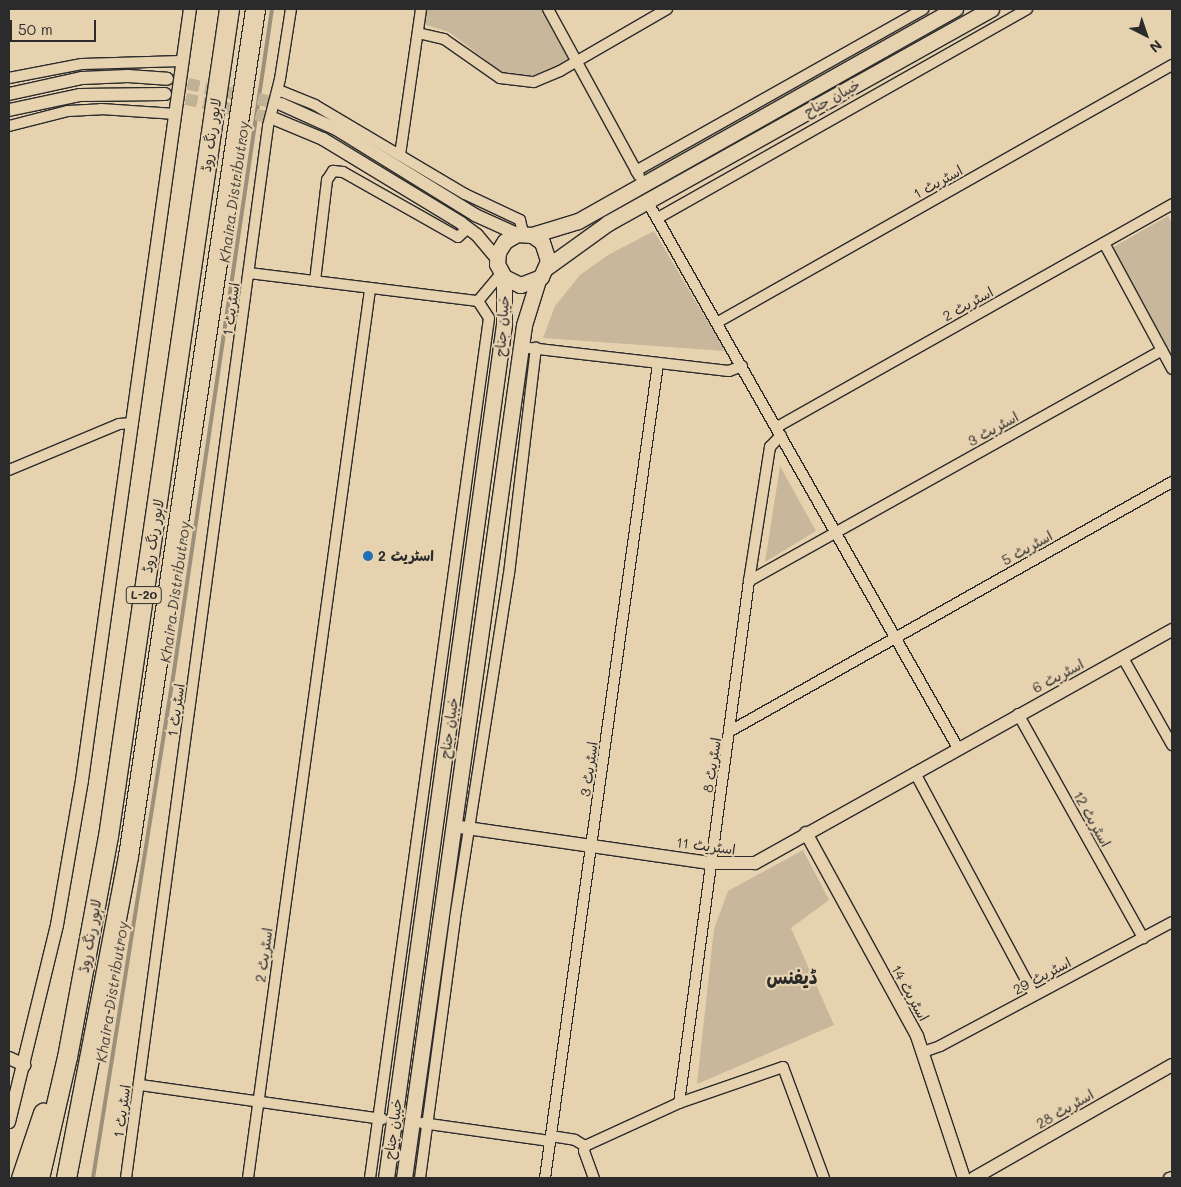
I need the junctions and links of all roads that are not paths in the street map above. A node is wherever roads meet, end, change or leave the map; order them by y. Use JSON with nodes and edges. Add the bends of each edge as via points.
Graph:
{"nodes":[{"id":1,"x":190,"y":9,"type":"edge"},
{"id":2,"x":229,"y":9,"type":"edge"},
{"id":3,"x":255,"y":9,"type":"edge"},
{"id":4,"x":291,"y":9,"type":"edge"},
{"id":5,"x":421,"y":9,"type":"edge"},
{"id":6,"x":548,"y":9,"type":"edge"},
{"id":7,"x":667,"y":9,"type":"edge"},
{"id":8,"x":923,"y":9,"type":"edge"},
{"id":9,"x":955,"y":9,"type":"edge"},
{"id":10,"x":991,"y":9,"type":"edge"},
{"id":11,"x":1027,"y":9,"type":"edge"},
{"id":12,"x":418,"y":33,"type":"junction"},
{"id":13,"x":577,"y":60,"type":"junction"},
{"id":14,"x":182,"y":61,"type":"junction"},
{"id":15,"x":1172,"y":66,"type":"edge"},
{"id":16,"x":9,"y":78,"type":"edge"},
{"id":17,"x":167,"y":79,"type":"tunnel mouth"},
{"id":18,"x":278,"y":90,"type":"junction"},
{"id":19,"x":9,"y":94,"type":"edge"},
{"id":20,"x":164,"y":94,"type":"tunnel mouth"},
{"id":21,"x":281,"y":104,"type":"tunnel mouth"},
{"id":22,"x":9,"y":110,"type":"edge"},
{"id":23,"x":176,"y":114,"type":"junction"},
{"id":24,"x":275,"y":119,"type":"tunnel mouth"},
{"id":25,"x":9,"y":126,"type":"edge"},
{"id":26,"x":400,"y":155,"type":"junction"},
{"id":27,"x":639,"y":177,"type":"junction"},
{"id":28,"x":647,"y":201,"type":"junction"},
{"id":29,"x":1172,"y":204,"type":"edge"},
{"id":30,"x":658,"y":218,"type":"junction"},
{"id":31,"x":468,"y":228,"type":"junction"},
{"id":32,"x":524,"y":234,"type":"junction"},
{"id":33,"x":1104,"y":243,"type":"junction"},
{"id":34,"x":547,"y":267,"type":"junction"},
{"id":35,"x":501,"y":270,"type":"junction"},
{"id":36,"x":249,"y":274,"type":"junction"},
{"id":37,"x":538,"y":280,"type":"junction"},
{"id":38,"x":315,"y":281,"type":"junction"},
{"id":39,"x":370,"y":290,"type":"junction"},
{"id":40,"x":478,"y":301,"type":"junction"},
{"id":41,"x":718,"y":322,"type":"junction"},
{"id":42,"x":529,"y":347,"type":"junction"},
{"id":43,"x":1162,"y":350,"type":"junction"},
{"id":44,"x":658,"y":364,"type":"junction"},
{"id":45,"x":742,"y":366,"type":"junction"},
{"id":46,"x":1172,"y":368,"type":"edge"},
{"id":47,"x":133,"y":423,"type":"junction"},
{"id":48,"x":779,"y":431,"type":"junction"},
{"id":49,"x":9,"y":470,"type":"edge"},
{"id":50,"x":1172,"y":482,"type":"edge"},
{"id":51,"x":837,"y":532,"type":"junction"},
{"id":52,"x":749,"y":580,"type":"junction"},
{"id":53,"x":1172,"y":630,"type":"edge"},
{"id":54,"x":895,"y":638,"type":"junction"},
{"id":55,"x":1123,"y":658,"type":"junction"},
{"id":56,"x":1018,"y":714,"type":"junction"},
{"id":57,"x":732,"y":730,"type":"junction"},
{"id":58,"x":1172,"y":744,"type":"edge"},
{"id":59,"x":958,"y":748,"type":"junction"},
{"id":60,"x":915,"y":774,"type":"junction"},
{"id":61,"x":453,"y":826,"type":"junction"},
{"id":62,"x":470,"y":828,"type":"junction"},
{"id":63,"x":806,"y":834,"type":"junction"},
{"id":64,"x":592,"y":845,"type":"junction"},
{"id":65,"x":712,"y":863,"type":"junction"},
{"id":66,"x":1172,"y":922,"type":"edge"},
{"id":67,"x":1143,"y":938,"type":"junction"},
{"id":68,"x":1034,"y":995,"type":"junction"},
{"id":69,"x":923,"y":1052,"type":"junction"},
{"id":70,"x":66,"y":1057,"type":"junction"},
{"id":71,"x":9,"y":1058,"type":"edge"},
{"id":72,"x":24,"y":1065,"type":"junction"},
{"id":73,"x":1172,"y":1065,"type":"edge"},
{"id":74,"x":140,"y":1085,"type":"junction"},
{"id":75,"x":13,"y":1087,"type":"edge"},
{"id":76,"x":258,"y":1102,"type":"junction"},
{"id":77,"x":679,"y":1103,"type":"junction"},
{"id":78,"x":378,"y":1118,"type":"junction"},
{"id":79,"x":394,"y":1121,"type":"junction"},
{"id":80,"x":412,"y":1121,"type":"junction"},
{"id":81,"x":9,"y":1122,"type":"edge"},
{"id":82,"x":428,"y":1124,"type":"junction"},
{"id":83,"x":551,"y":1138,"type":"junction"},
{"id":84,"x":585,"y":1146,"type":"junction"},
{"id":85,"x":1172,"y":1177,"type":"edge"},
{"id":86,"x":22,"y":1178,"type":"edge"},
{"id":87,"x":39,"y":1178,"type":"edge"},
{"id":88,"x":66,"y":1178,"type":"edge"},
{"id":89,"x":126,"y":1178,"type":"edge"},
{"id":90,"x":248,"y":1178,"type":"edge"},
{"id":91,"x":370,"y":1178,"type":"edge"},
{"id":92,"x":386,"y":1178,"type":"edge"},
{"id":93,"x":404,"y":1178,"type":"edge"},
{"id":94,"x":420,"y":1178,"type":"edge"},
{"id":95,"x":545,"y":1178,"type":"edge"},
{"id":96,"x":594,"y":1178,"type":"edge"},
{"id":97,"x":824,"y":1178,"type":"edge"},
{"id":98,"x":964,"y":1178,"type":"edge"},
{"id":99,"x":974,"y":1178,"type":"edge"},
{"id":100,"x":1169,"y":1178,"type":"edge"}],
"edges":[{"from":1,"to":14,"type":"street"},
{"from":2,"to":70,"type":"highway","name":"لاہور رنگ روڈ","number":"L-20","via":[[108,836]]},
{"from":3,"to":88,"type":"highway","name":"لاہور رنگ روڈ","number":"L-20","via":[[128,856]]},
{"from":4,"to":18,"type":"street","name":"اسٹریٹ 1"},
{"from":5,"to":12,"type":"street"},
{"from":6,"to":13,"type":"street"},
{"from":7,"to":13,"type":"street"},
{"from":8,"to":27,"type":"street"},
{"from":9,"to":27,"type":"main road","name":"خیبان جناح"},
{"from":10,"to":28,"type":"main road","name":"خیبان جناح"},
{"from":11,"to":30,"type":"street"},
{"from":12,"to":13,"type":"street","via":[[444,39],[500,78],[515,82],[534,82]]},
{"from":12,"to":26,"type":"street"},
{"from":13,"to":27,"type":"street"},
{"from":14,"to":16,"type":"street","via":[[82,64]]},
{"from":14,"to":23,"type":"street"},
{"from":15,"to":41,"type":"street","name":"اسٹریٹ 1"},
{"from":17,"to":19,"type":"street","via":[[128,76],[82,78]]},
{"from":18,"to":26,"type":"street","via":[[315,105]]},
{"from":18,"to":36,"type":"street","name":"اسٹریٹ 1","via":[[268,126]]},
{"from":20,"to":22,"type":"street","via":[[80,95]]},
{"from":21,"to":32,"type":"street","via":[[336,129],[475,215]]},
{"from":23,"to":25,"type":"street","via":[[101,109],[68,111]]},
{"from":23,"to":47,"type":"street"},
{"from":24,"to":31,"type":"street","via":[[323,139]]},
{"from":26,"to":32,"type":"street","via":[[472,198],[520,220]]},
{"from":27,"to":32,"type":"main road","name":"خیبان جناح","via":[[578,221]]},
{"from":28,"to":30,"type":"street"},
{"from":28,"to":34,"type":"main road","name":"خیبان جناح","via":[[588,236]]},
{"from":29,"to":33,"type":"street","name":"اسٹریٹ 2"},
{"from":30,"to":41,"type":"street"},
{"from":31,"to":35,"type":"street"},
{"from":31,"to":38,"type":"street","via":[[458,237],[343,172],[332,171],[327,180]]},
{"from":32,"to":34,"type":"main road","via":[[546,248]]},
{"from":32,"to":35,"type":"main road","via":[[500,246]]},
{"from":33,"to":43,"type":"street"},
{"from":33,"to":48,"type":"street","name":"اسٹریٹ 2"},
{"from":34,"to":37,"type":"main road"},
{"from":35,"to":37,"type":"main road","via":[[520,285]]},
{"from":35,"to":40,"type":"street"},
{"from":35,"to":79,"type":"main road","name":"خیبان جناح","via":[[504,324],[494,404]]},
{"from":36,"to":38,"type":"street"},
{"from":36,"to":74,"type":"street","name":"اسٹریٹ 1"},
{"from":37,"to":42,"type":"main road","name":"خیبان جناح","via":[[526,317]]},
{"from":38,"to":39,"type":"street"},
{"from":39,"to":40,"type":"street"},
{"from":39,"to":76,"type":"street","name":"اسٹریٹ 2"},
{"from":40,"to":78,"type":"street","via":[[489,318]]},
{"from":41,"to":45,"type":"street"},
{"from":42,"to":44,"type":"street"},
{"from":42,"to":61,"type":"main road","name":"خیبان جناح"},
{"from":42,"to":62,"type":"street","via":[[511,555]]},
{"from":43,"to":46,"type":"street"},
{"from":43,"to":51,"type":"street","name":"اسٹریٹ 3"},
{"from":44,"to":45,"type":"street","via":[[729,371]]},
{"from":44,"to":64,"type":"street","name":"اسٹریٹ 3"},
{"from":45,"to":48,"type":"street"},
{"from":47,"to":49,"type":"street","via":[[119,424]]},
{"from":47,"to":72,"type":"street","via":[[72,838],[57,925]]},
{"from":48,"to":51,"type":"street"},
{"from":48,"to":52,"type":"street","name":"اسٹریٹ 8","via":[[770,447]]},
{"from":50,"to":54,"type":"street","name":"اسٹریٹ 5"},
{"from":51,"to":52,"type":"street","name":"اسٹریٹ 3"},
{"from":51,"to":54,"type":"street"},
{"from":52,"to":57,"type":"street","name":"اسٹریٹ 8"},
{"from":53,"to":55,"type":"street","name":"اسٹریٹ 6"},
{"from":54,"to":57,"type":"street","name":"اسٹریٹ 5"},
{"from":54,"to":59,"type":"street"},
{"from":55,"to":56,"type":"street","name":"اسٹریٹ 6"},
{"from":55,"to":58,"type":"street"},
{"from":56,"to":59,"type":"street","name":"اسٹریٹ 6"},
{"from":56,"to":67,"type":"street","name":"اسٹریٹ 12"},
{"from":57,"to":65,"type":"street","name":"اسٹریٹ 8"},
{"from":59,"to":60,"type":"street","name":"اسٹریٹ 11"},
{"from":60,"to":63,"type":"street","name":"اسٹریٹ 11"},
{"from":60,"to":68,"type":"street"},
{"from":61,"to":62,"type":"street","name":"اسٹریٹ 11"},
{"from":61,"to":80,"type":"main road","name":"خیبان جناح"},
{"from":62,"to":64,"type":"street","name":"اسٹریٹ 11"},
{"from":62,"to":82,"type":"street"},
{"from":63,"to":65,"type":"street","name":"اسٹریٹ 11","via":[[755,863]]},
{"from":63,"to":69,"type":"street","name":"اسٹریٹ 14"},
{"from":64,"to":65,"type":"street","name":"اسٹریٹ 11"},
{"from":64,"to":83,"type":"street","name":"اسٹریٹ 3"},
{"from":65,"to":77,"type":"street","name":"اسٹریٹ 8"},
{"from":66,"to":67,"type":"street","name":"اسٹریٹ 29"},
{"from":67,"to":68,"type":"street","name":"اسٹریٹ 29"},
{"from":68,"to":69,"type":"street","name":"اسٹریٹ 29"},
{"from":69,"to":98,"type":"street","name":"اسٹریٹ 14"},
{"from":70,"to":86,"type":"highway","via":[[30,1146]]},
{"from":70,"to":87,"type":"highway","name":"لاہور رنگ روڈ","number":"L-20"},
{"from":71,"to":72,"type":"street"},
{"from":72,"to":75,"type":"street"},
{"from":73,"to":99,"type":"street","name":"اسٹریٹ 28"},
{"from":74,"to":76,"type":"street"},
{"from":74,"to":89,"type":"street","name":"اسٹریٹ 1"},
{"from":75,"to":81,"type":"street"},
{"from":76,"to":78,"type":"street"},
{"from":76,"to":90,"type":"street","name":"اسٹریٹ 2"},
{"from":77,"to":84,"type":"street"},
{"from":77,"to":97,"type":"street","via":[[783,1067]]},
{"from":78,"to":79,"type":"street"},
{"from":78,"to":91,"type":"street"},
{"from":79,"to":92,"type":"main road","name":"خیبان جناح"},
{"from":80,"to":82,"type":"street"},
{"from":80,"to":93,"type":"main road","name":"خیبان جناح"},
{"from":82,"to":83,"type":"street"},
{"from":82,"to":94,"type":"street"},
{"from":83,"to":84,"type":"street","via":[[575,1140]]},
{"from":83,"to":95,"type":"street","name":"اسٹریٹ 3"},
{"from":84,"to":96,"type":"street"},
{"from":85,"to":100,"type":"street"}]}
